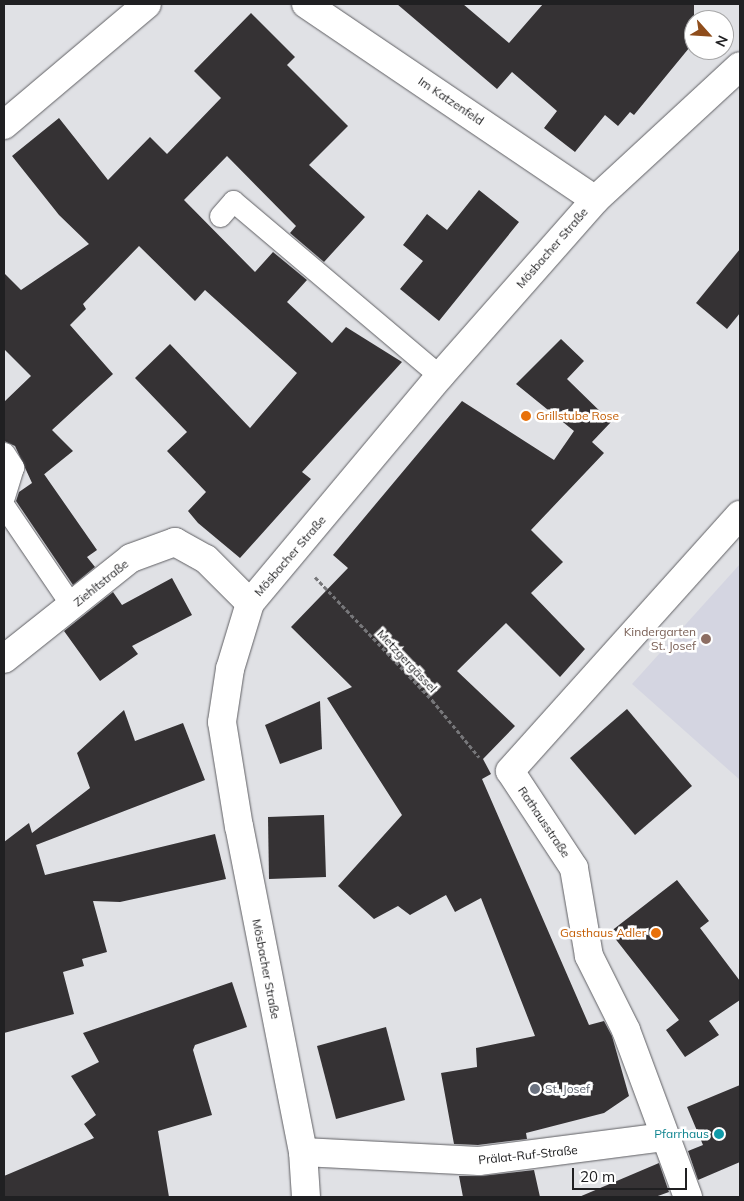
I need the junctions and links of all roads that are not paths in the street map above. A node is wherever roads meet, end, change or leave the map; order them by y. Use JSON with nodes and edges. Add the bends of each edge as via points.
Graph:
{"nodes":[{"id":1,"x":148,"y":4,"type":"edge"},
{"id":2,"x":306,"y":4,"type":"edge"},
{"id":3,"x":740,"y":66,"type":"edge"},
{"id":4,"x":4,"y":125,"type":"edge"},
{"id":5,"x":595,"y":200,"type":"junction"},
{"id":6,"x":220,"y":216,"type":"dead end"},
{"id":7,"x":440,"y":376,"type":"junction"},
{"id":8,"x":4,"y":453,"type":"edge"},
{"id":9,"x":4,"y":498,"type":"edge"},
{"id":10,"x":4,"y":506,"type":"edge"},
{"id":11,"x":740,"y":515,"type":"edge"},
{"id":12,"x":250,"y":603,"type":"junction"},
{"id":13,"x":72,"y":606,"type":"junction"},
{"id":14,"x":4,"y":659,"type":"edge"},
{"id":15,"x":663,"y":1137,"type":"junction"},
{"id":16,"x":303,"y":1152,"type":"junction"},
{"id":17,"x":306,"y":1197,"type":"edge"},
{"id":18,"x":688,"y":1197,"type":"edge"}],
"edges":[{"from":1,"to":4,"type":"street"},
{"from":2,"to":5,"type":"street","name":"Im Katzenfeld"},
{"from":3,"to":5,"type":"street","name":"Mösbacher Straße"},
{"from":5,"to":7,"type":"street","name":"Mösbacher Straße"},
{"from":6,"to":7,"type":"lane","via":[[233,201]]},
{"from":7,"to":12,"type":"street","name":"Mösbacher Straße"},
{"from":8,"to":9,"type":"lane","via":[[13,467]]},
{"from":10,"to":13,"type":"lane"},
{"from":11,"to":15,"type":"street","name":"Rathausstraße","via":[[510,771],[574,868],[589,956],[626,1030]]},
{"from":12,"to":13,"type":"street","name":"Ziehltstraße","via":[[206,559],[175,542],[131,558]]},
{"from":12,"to":16,"type":"street","name":"Mösbacher Straße","via":[[230,668],[222,722],[239,827]]},
{"from":13,"to":14,"type":"street","name":"Ziehltstraße"},
{"from":15,"to":16,"type":"street","name":"Prälat-Ruf-Straße","via":[[479,1161]]},
{"from":15,"to":18,"type":"street","name":"Rathausstraße"},
{"from":16,"to":17,"type":"street","name":"Mösbacher Straße"}]}
